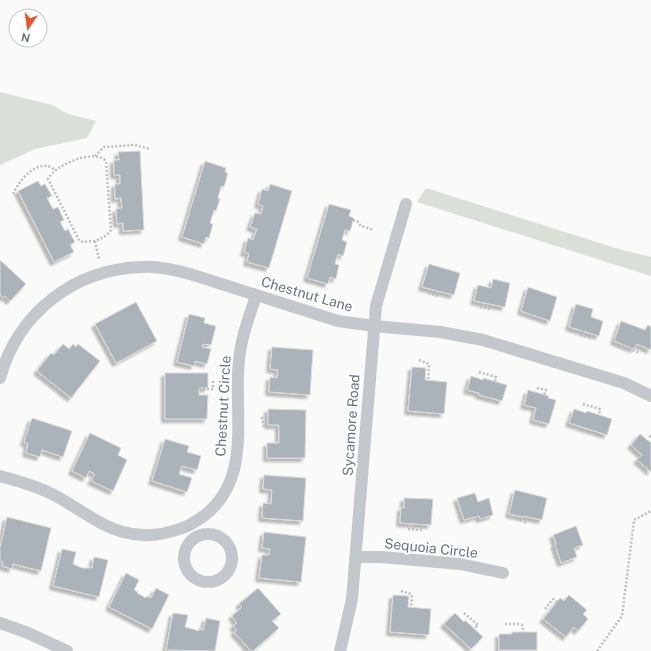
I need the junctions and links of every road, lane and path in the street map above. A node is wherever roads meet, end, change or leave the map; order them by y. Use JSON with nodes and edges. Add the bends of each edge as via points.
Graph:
{"nodes":[{"id":1,"x":150,"y":149,"type":"dead end"},
{"id":2,"x":95,"y":156,"type":"junction"},
{"id":3,"x":56,"y":170,"type":"junction"},
{"id":4,"x":13,"y":194,"type":"dead end"},
{"id":5,"x":406,"y":204,"type":"dead end"},
{"id":6,"x":354,"y":220,"type":"dead end"},
{"id":7,"x":374,"y":230,"type":"dead end"},
{"id":8,"x":95,"y":241,"type":"junction"},
{"id":9,"x":99,"y":260,"type":"dead end"},
{"id":10,"x":439,"y":290,"type":"dead end"},
{"id":11,"x":428,"y":293,"type":"dead end"},
{"id":12,"x":256,"y":296,"type":"junction"},
{"id":13,"x":490,"y":304,"type":"dead end"},
{"id":14,"x":480,"y":307,"type":"dead end"},
{"id":15,"x":531,"y":314,"type":"dead end"},
{"id":16,"x":543,"y":320,"type":"dead end"},
{"id":17,"x":374,"y":326,"type":"junction"},
{"id":18,"x":583,"y":331,"type":"dead end"},
{"id":19,"x":590,"y":338,"type":"dead end"},
{"id":20,"x":624,"y":345,"type":"dead end"},
{"id":21,"x":640,"y":353,"type":"dead end"},
{"id":22,"x":419,"y":360,"type":"dead end"},
{"id":23,"x":478,"y":372,"type":"dead end"},
{"id":24,"x":0,"y":378,"type":"edge"},
{"id":25,"x":428,"y":380,"type":"dead end"},
{"id":26,"x":213,"y":381,"type":"dead end"},
{"id":27,"x":495,"y":381,"type":"dead end"},
{"id":28,"x":537,"y":388,"type":"dead end"},
{"id":29,"x":200,"y":389,"type":"dead end"},
{"id":30,"x":544,"y":395,"type":"dead end"},
{"id":31,"x":651,"y":396,"type":"edge"},
{"id":32,"x":583,"y":404,"type":"dead end"},
{"id":33,"x":599,"y":415,"type":"dead end"},
{"id":34,"x":262,"y":417,"type":"dead end"},
{"id":35,"x":279,"y":428,"type":"dead end"},
{"id":36,"x":0,"y":476,"type":"edge"},
{"id":37,"x":651,"y":511,"type":"edge"},
{"id":38,"x":526,"y":516,"type":"dead end"},
{"id":39,"x":476,"y":517,"type":"dead end"},
{"id":40,"x":486,"y":519,"type":"dead end"},
{"id":41,"x":516,"y":519,"type":"dead end"},
{"id":42,"x":423,"y":524,"type":"dead end"},
{"id":43,"x":189,"y":525,"type":"junction"},
{"id":44,"x":408,"y":529,"type":"dead end"},
{"id":45,"x":196,"y":537,"type":"junction"},
{"id":46,"x":556,"y":547,"type":"dead end"},
{"id":47,"x":356,"y":557,"type":"junction"},
{"id":48,"x":555,"y":558,"type":"dead end"},
{"id":49,"x":503,"y":572,"type":"dead end"},
{"id":50,"x":401,"y":591,"type":"dead end"},
{"id":51,"x":557,"y":602,"type":"dead end"},
{"id":52,"x":411,"y":608,"type":"dead end"},
{"id":53,"x":545,"y":609,"type":"dead end"},
{"id":54,"x":464,"y":613,"type":"dead end"},
{"id":55,"x":0,"y":623,"type":"edge"},
{"id":56,"x":505,"y":624,"type":"dead end"},
{"id":57,"x":474,"y":629,"type":"dead end"},
{"id":58,"x":524,"y":632,"type":"dead end"},
{"id":59,"x":68,"y":651,"type":"edge"},
{"id":60,"x":340,"y":651,"type":"edge"},
{"id":61,"x":597,"y":651,"type":"edge"}],
"edges":[{"from":1,"to":2,"type":"path","via":[[135,144],[104,147]]},
{"from":2,"to":3,"type":"path","via":[[85,157]]},
{"from":2,"to":8,"type":"path","via":[[106,161],[111,230]]},
{"from":3,"to":4,"type":"path","via":[[46,166],[27,174]]},
{"from":3,"to":8,"type":"path","via":[[48,179],[79,240]]},
{"from":5,"to":17,"type":"street","name":"Sycamore Road","via":[[376,306]]},
{"from":6,"to":7,"type":"path"},
{"from":8,"to":9,"type":"path"},
{"from":10,"to":11,"type":"path","via":[[438,296]]},
{"from":12,"to":17,"type":"street","name":"Chestnut Lane","via":[[338,321]]},
{"from":12,"to":24,"type":"street","name":"Chestnut Lane","via":[[169,268],[142,266],[99,274],[76,283],[40,309],[13,343]]},
{"from":12,"to":43,"type":"street","name":"Chestnut Circle","via":[[239,360],[238,443],[235,467],[228,486],[215,506]]},
{"from":13,"to":14,"type":"path","via":[[489,309]]},
{"from":15,"to":16,"type":"path","via":[[530,316]]},
{"from":17,"to":31,"type":"street","name":"Chestnut Lane","via":[[440,332],[483,340],[624,383]]},
{"from":17,"to":47,"type":"street","name":"Sycamore Road"},
{"from":18,"to":19,"type":"path","via":[[581,336]]},
{"from":20,"to":21,"type":"path"},
{"from":22,"to":25,"type":"path","via":[[429,364]]},
{"from":23,"to":27,"type":"path","via":[[496,377]]},
{"from":26,"to":29,"type":"path","via":[[213,389]]},
{"from":28,"to":30,"type":"path","via":[[546,390]]},
{"from":32,"to":33,"type":"path","via":[[600,409]]},
{"from":34,"to":35,"type":"path","via":[[264,426]]},
{"from":36,"to":43,"type":"street","name":"Chestnut Circle","via":[[36,487],[121,532],[154,536]]},
{"from":37,"to":61,"type":"path","via":[[634,520],[622,616]]},
{"from":38,"to":41,"type":"path","via":[[525,522]]},
{"from":39,"to":40,"type":"path","via":[[478,520]]},
{"from":42,"to":44,"type":"path","via":[[422,530]]},
{"from":43,"to":45,"type":"street"},
{"from":45,"to":45,"type":"street","via":[[189,542],[185,550],[184,558],[188,571],[206,582],[222,578],[232,565],[233,558],[227,542],[217,535],[208,533]]},
{"from":46,"to":48,"type":"path","via":[[552,549]]},
{"from":47,"to":49,"type":"street","name":"Sequoia Circle","via":[[460,564]]},
{"from":47,"to":60,"type":"street","name":"Sycamore Road","via":[[352,599]]},
{"from":50,"to":52,"type":"path","via":[[411,594]]},
{"from":51,"to":53,"type":"path","via":[[552,599]]},
{"from":54,"to":57,"type":"path","via":[[478,625]]},
{"from":55,"to":59,"type":"street"},
{"from":56,"to":58,"type":"path","via":[[522,625]]}]}
